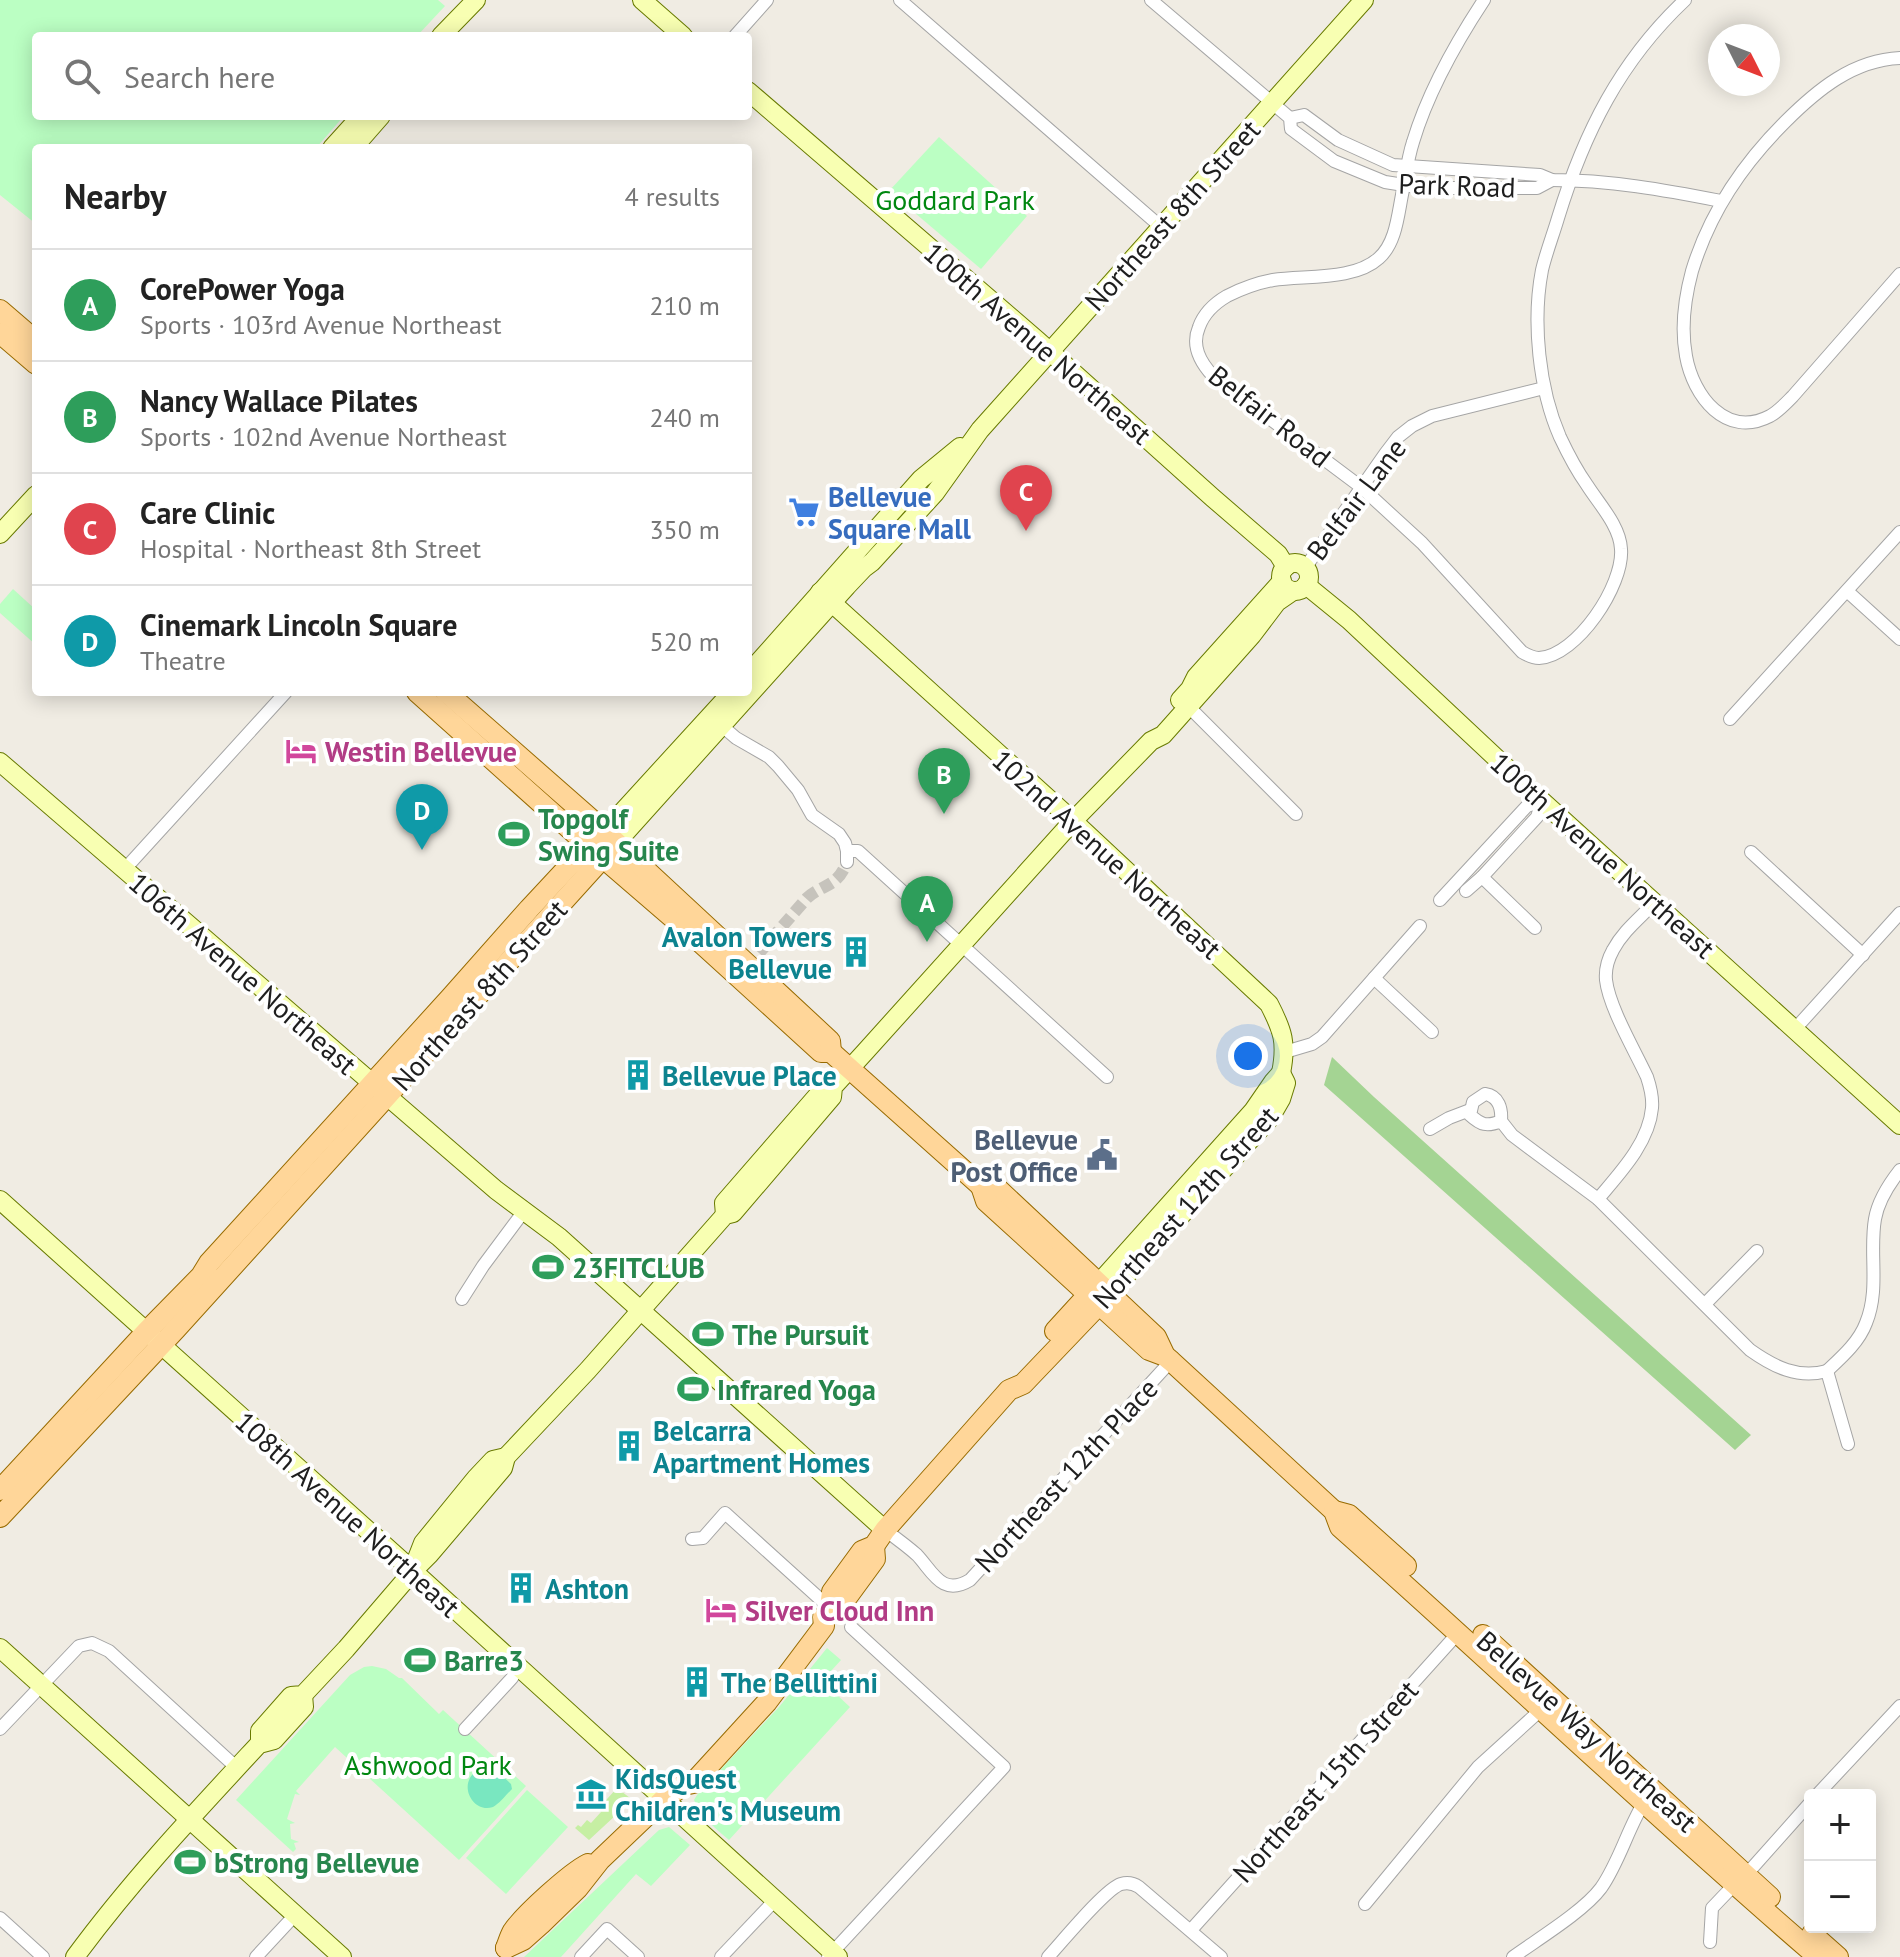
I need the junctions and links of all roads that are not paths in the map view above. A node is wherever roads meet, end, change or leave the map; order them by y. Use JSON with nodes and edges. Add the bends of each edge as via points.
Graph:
{"nodes":[{"id":1,"x":476,"y":0,"type":"edge"},
{"id":2,"x":642,"y":0,"type":"edge"},
{"id":3,"x":767,"y":0,"type":"edge"},
{"id":4,"x":900,"y":0,"type":"edge"},
{"id":5,"x":1151,"y":0,"type":"edge"},
{"id":6,"x":1364,"y":0,"type":"edge"},
{"id":7,"x":1484,"y":0,"type":"edge"},
{"id":8,"x":1685,"y":0,"type":"edge"},
{"id":9,"x":448,"y":32,"type":"edge"},
{"id":10,"x":678,"y":32,"type":"edge"},
{"id":11,"x":739,"y":32,"type":"edge"},
{"id":12,"x":1900,"y":58,"type":"edge"},
{"id":13,"x":752,"y":94,"type":"edge"},
{"id":14,"x":1271,"y":104,"type":"junction"},
{"id":15,"x":1290,"y":118,"type":"junction"},
{"id":16,"x":357,"y":120,"type":"edge"},
{"id":17,"x":378,"y":120,"type":"edge"},
{"id":18,"x":336,"y":144,"type":"edge"},
{"id":19,"x":356,"y":144,"type":"edge"},
{"id":20,"x":1408,"y":166,"type":"junction"},
{"id":21,"x":1552,"y":180,"type":"junction"},
{"id":22,"x":1570,"y":180,"type":"junction"},
{"id":23,"x":1404,"y":185,"type":"junction"},
{"id":24,"x":1721,"y":201,"type":"junction"},
{"id":25,"x":1161,"y":227,"type":"junction"},
{"id":26,"x":1900,"y":274,"type":"edge"},
{"id":27,"x":0,"y":310,"type":"edge"},
{"id":28,"x":0,"y":333,"type":"edge"},
{"id":29,"x":32,"y":338,"type":"edge"},
{"id":30,"x":1050,"y":351,"type":"junction"},
{"id":31,"x":32,"y":361,"type":"edge"},
{"id":32,"x":1544,"y":388,"type":"junction"},
{"id":33,"x":980,"y":430,"type":"junction"},
{"id":34,"x":1361,"y":487,"type":"junction"},
{"id":35,"x":906,"y":495,"type":"junction"},
{"id":36,"x":32,"y":499,"type":"edge"},
{"id":37,"x":1900,"y":532,"type":"edge"},
{"id":38,"x":0,"y":534,"type":"edge"},
{"id":39,"x":864,"y":568,"type":"junction"},
{"id":40,"x":1294,"y":578,"type":"junction"},
{"id":41,"x":1847,"y":591,"type":"junction"},
{"id":42,"x":826,"y":597,"type":"junction"},
{"id":43,"x":1900,"y":639,"type":"edge"},
{"id":44,"x":752,"y":670,"type":"edge"},
{"id":45,"x":752,"y":689,"type":"edge"},
{"id":46,"x":282,"y":696,"type":"edge"},
{"id":47,"x":422,"y":696,"type":"edge"},
{"id":48,"x":438,"y":696,"type":"edge"},
{"id":49,"x":450,"y":696,"type":"edge"},
{"id":50,"x":729,"y":696,"type":"edge"},
{"id":51,"x":746,"y":696,"type":"edge"},
{"id":52,"x":1185,"y":703,"type":"junction"},
{"id":53,"x":470,"y":714,"type":"junction"},
{"id":54,"x":1730,"y":719,"type":"dead end"},
{"id":55,"x":722,"y":726,"type":"junction"},
{"id":56,"x":0,"y":762,"type":"edge"},
{"id":57,"x":1542,"y":801,"type":"junction"},
{"id":58,"x":1296,"y":814,"type":"dead end"},
{"id":59,"x":1073,"y":821,"type":"junction"},
{"id":60,"x":603,"y":845,"type":"junction"},
{"id":61,"x":1751,"y":852,"type":"dead end"},
{"id":62,"x":124,"y":870,"type":"junction"},
{"id":63,"x":1482,"y":877,"type":"junction"},
{"id":64,"x":1466,"y":891,"type":"dead end"},
{"id":65,"x":1440,"y":900,"type":"dead end"},
{"id":66,"x":1654,"y":903,"type":"junction"},
{"id":67,"x":1900,"y":913,"type":"edge"},
{"id":68,"x":1420,"y":926,"type":"dead end"},
{"id":69,"x":1535,"y":928,"type":"dead end"},
{"id":70,"x":962,"y":944,"type":"junction"},
{"id":71,"x":1863,"y":955,"type":"junction"},
{"id":72,"x":1374,"y":978,"type":"junction"},
{"id":73,"x":1795,"y":1029,"type":"junction"},
{"id":74,"x":1432,"y":1032,"type":"dead end"},
{"id":75,"x":831,"y":1052,"type":"junction"},
{"id":76,"x":1285,"y":1052,"type":"junction"},
{"id":77,"x":850,"y":1069,"type":"junction"},
{"id":78,"x":1281,"y":1073,"type":"junction"},
{"id":79,"x":1107,"y":1077,"type":"dead end"},
{"id":80,"x":833,"y":1087,"type":"junction"},
{"id":81,"x":380,"y":1090,"type":"junction"},
{"id":82,"x":1470,"y":1110,"type":"junction"},
{"id":83,"x":1501,"y":1121,"type":"junction"},
{"id":84,"x":1900,"y":1125,"type":"edge"},
{"id":85,"x":1430,"y":1129,"type":"dead end"},
{"id":86,"x":1228,"y":1139,"type":"junction"},
{"id":87,"x":1900,"y":1170,"type":"edge"},
{"id":88,"x":1197,"y":1197,"type":"junction"},
{"id":89,"x":1598,"y":1199,"type":"junction"},
{"id":90,"x":0,"y":1200,"type":"edge"},
{"id":91,"x":524,"y":1211,"type":"junction"},
{"id":92,"x":725,"y":1215,"type":"junction"},
{"id":93,"x":1757,"y":1251,"type":"dead end"},
{"id":94,"x":1099,"y":1293,"type":"junction"},
{"id":95,"x":462,"y":1299,"type":"dead end"},
{"id":96,"x":1705,"y":1304,"type":"junction"},
{"id":97,"x":641,"y":1310,"type":"junction"},
{"id":98,"x":154,"y":1338,"type":"junction"},
{"id":99,"x":1168,"y":1359,"type":"junction"},
{"id":100,"x":1827,"y":1371,"type":"junction"},
{"id":101,"x":1848,"y":1444,"type":"dead end"},
{"id":102,"x":0,"y":1490,"type":"edge"},
{"id":103,"x":1334,"y":1511,"type":"junction"},
{"id":104,"x":0,"y":1517,"type":"edge"},
{"id":105,"x":880,"y":1538,"type":"junction"},
{"id":106,"x":692,"y":1539,"type":"dead end"},
{"id":107,"x":413,"y":1571,"type":"junction"},
{"id":108,"x":827,"y":1612,"type":"junction"},
{"id":109,"x":851,"y":1627,"type":"dead end"},
{"id":110,"x":1459,"y":1632,"type":"junction"},
{"id":111,"x":0,"y":1648,"type":"edge"},
{"id":112,"x":518,"y":1668,"type":"junction"},
{"id":113,"x":42,"y":1684,"type":"junction"},
{"id":114,"x":1548,"y":1704,"type":"junction"},
{"id":115,"x":1900,"y":1706,"type":"edge"},
{"id":116,"x":0,"y":1729,"type":"edge"},
{"id":117,"x":465,"y":1729,"type":"dead end"},
{"id":118,"x":237,"y":1768,"type":"junction"},
{"id":119,"x":1823,"y":1789,"type":"edge"},
{"id":120,"x":1649,"y":1796,"type":"junction"},
{"id":121,"x":664,"y":1799,"type":"junction"},
{"id":122,"x":1804,"y":1810,"type":"edge"},
{"id":123,"x":190,"y":1819,"type":"junction"},
{"id":124,"x":1739,"y":1880,"type":"junction"},
{"id":125,"x":775,"y":1900,"type":"junction"},
{"id":126,"x":1365,"y":1904,"type":"dead end"},
{"id":127,"x":295,"y":1915,"type":"junction"},
{"id":128,"x":0,"y":1918,"type":"edge"},
{"id":129,"x":1191,"y":1930,"type":"junction"},
{"id":130,"x":1710,"y":1942,"type":"dead end"},
{"id":131,"x":502,"y":1952,"type":"edge"},
{"id":132,"x":833,"y":1955,"type":"edge"},
{"id":133,"x":43,"y":1957,"type":"edge"},
{"id":134,"x":75,"y":1957,"type":"edge"},
{"id":135,"x":256,"y":1957,"type":"edge"},
{"id":136,"x":342,"y":1957,"type":"edge"},
{"id":137,"x":581,"y":1957,"type":"edge"},
{"id":138,"x":638,"y":1957,"type":"edge"},
{"id":139,"x":721,"y":1957,"type":"edge"},
{"id":140,"x":1048,"y":1957,"type":"edge"},
{"id":141,"x":1221,"y":1957,"type":"edge"},
{"id":142,"x":1513,"y":1957,"type":"edge"},
{"id":143,"x":1818,"y":1957,"type":"edge"},
{"id":144,"x":1838,"y":1957,"type":"edge"}],
"edges":[{"from":1,"to":9,"type":"main road"},
{"from":2,"to":10,"type":"main road"},
{"from":3,"to":11,"type":"street"},
{"from":4,"to":25,"type":"street"},
{"from":5,"to":14,"type":"street","name":"Park Road"},
{"from":6,"to":14,"type":"main road","name":"Northeast 8th Street"},
{"from":7,"to":20,"type":"street","name":"Belfair Road","via":[[1448,59]]},
{"from":8,"to":22,"type":"street","via":[[1619,77]]},
{"from":12,"to":24,"type":"street","via":[[1834,79],[1757,152]]},
{"from":13,"to":30,"type":"main road","name":"100th Avenue Northeast"},
{"from":14,"to":15,"type":"street","name":"Park Road"},
{"from":14,"to":25,"type":"main road","name":"Northeast 8th Street"},
{"from":15,"to":20,"type":"street","name":"Park Road","via":[[1304,115],[1338,140],[1393,165]]},
{"from":15,"to":23,"type":"street","name":"Park Road","via":[[1291,129],[1334,161]]},
{"from":16,"to":18,"type":"main road"},
{"from":17,"to":19,"type":"main road"},
{"from":20,"to":21,"type":"street","name":"Park Road"},
{"from":20,"to":23,"type":"street","name":"Belfair Road"},
{"from":21,"to":22,"type":"street","name":"Park Road"},
{"from":21,"to":23,"type":"street","name":"Park Road","via":[[1537,188]]},
{"from":22,"to":24,"type":"street","name":"Park Road"},
{"from":22,"to":32,"type":"street","via":[[1542,270],[1538,305]]},
{"from":23,"to":34,"type":"street","name":"Belfair Road","via":[[1392,238],[1371,265],[1238,291],[1209,310],[1196,336],[1199,359],[1213,376]]},
{"from":24,"to":26,"type":"street","via":[[1692,272],[1685,354],[1698,391],[1722,416],[1748,423],[1774,414]]},
{"from":25,"to":30,"type":"main road","name":"Northeast 8th Street"},
{"from":27,"to":29,"type":"main road"},
{"from":28,"to":31,"type":"main road"},
{"from":30,"to":33,"type":"main road","name":"Northeast 8th Street"},
{"from":30,"to":40,"type":"main road","name":"100th Avenue Northeast","via":[[1278,554]]},
{"from":32,"to":34,"type":"street","name":"Belfair Lane","via":[[1412,426]]},
{"from":32,"to":34,"type":"street","name":"Belfair Road","via":[[1560,438],[1622,547],[1620,569],[1607,599],[1591,621],[1552,655],[1531,657],[1515,645],[1422,543]]},
{"from":33,"to":35,"type":"main road","name":"Northeast 8th Street"},
{"from":33,"to":39,"type":"main road","name":"Northeast 8th Street","via":[[935,493]]},
{"from":34,"to":40,"type":"street","name":"Belfair Lane"},
{"from":35,"to":39,"type":"main road","via":[[909,509],[866,557]]},
{"from":35,"to":42,"type":"main road","name":"Northeast 8th Street"},
{"from":36,"to":38,"type":"main road"},
{"from":37,"to":41,"type":"street"},
{"from":39,"to":42,"type":"main road","name":"Northeast 8th Street"},
{"from":40,"to":52,"type":"main road","via":[[1252,635]]},
{"from":40,"to":57,"type":"main road","name":"100th Avenue Northeast","via":[[1349,620]]},
{"from":41,"to":43,"type":"street"},
{"from":41,"to":54,"type":"street"},
{"from":42,"to":44,"type":"main road","name":"Northeast 8th Street"},
{"from":42,"to":45,"type":"main road","name":"Northeast 8th Street"},
{"from":42,"to":59,"type":"main road","name":"102nd Avenue Northeast"},
{"from":46,"to":62,"type":"street"},
{"from":47,"to":60,"type":"main road","name":"Bellevue Way Northeast"},
{"from":48,"to":53,"type":"main road"},
{"from":49,"to":53,"type":"main road","name":"Bellevue Way Northeast"},
{"from":50,"to":60,"type":"main road","name":"Northeast 8th Street"},
{"from":51,"to":55,"type":"main road","name":"Northeast 8th Street"},
{"from":52,"to":58,"type":"street"},
{"from":52,"to":59,"type":"main road","via":[[1163,735]]},
{"from":53,"to":60,"type":"main road","name":"Bellevue Way Northeast"},
{"from":55,"to":60,"type":"main road","name":"Northeast 8th Street"},
{"from":55,"to":70,"type":"street","via":[[778,766],[812,815],[839,834],[847,856],[858,851]]},
{"from":56,"to":62,"type":"main road","name":"106th Avenue Northeast"},
{"from":57,"to":63,"type":"street","via":[[1537,817]]},
{"from":57,"to":65,"type":"street","via":[[1527,806]]},
{"from":57,"to":66,"type":"main road","name":"100th Avenue Northeast"},
{"from":59,"to":70,"type":"main road"},
{"from":59,"to":76,"type":"main road","name":"102nd Avenue Northeast","via":[[1269,1004]]},
{"from":60,"to":75,"type":"main road","name":"Bellevue Way Northeast","via":[[821,1052]]},
{"from":60,"to":75,"type":"main road","name":"Bellevue Way Northeast","via":[[752,961],[830,1041]]},
{"from":60,"to":81,"type":"main road","name":"Northeast 8th Street","via":[[529,909]]},
{"from":61,"to":71,"type":"street"},
{"from":62,"to":81,"type":"main road","name":"106th Avenue Northeast"},
{"from":63,"to":64,"type":"street"},
{"from":63,"to":69,"type":"street"},
{"from":66,"to":73,"type":"main road","name":"100th Avenue Northeast"},
{"from":66,"to":89,"type":"street","via":[[1613,950],[1606,978],[1610,999],[1647,1077],[1652,1108],[1639,1144]]},
{"from":67,"to":71,"type":"street"},
{"from":68,"to":72,"type":"street"},
{"from":70,"to":77,"type":"main road"},
{"from":70,"to":79,"type":"street"},
{"from":71,"to":73,"type":"street"},
{"from":72,"to":74,"type":"street"},
{"from":72,"to":76,"type":"street","via":[[1322,1037]]},
{"from":73,"to":84,"type":"main road","name":"100th Avenue Northeast"},
{"from":75,"to":77,"type":"main road","name":"Bellevue Way Northeast"},
{"from":76,"to":78,"type":"main road","name":"102nd Avenue Northeast"},
{"from":77,"to":80,"type":"main road"},
{"from":77,"to":94,"type":"main road","name":"Bellevue Way Northeast","via":[[981,1186],[986,1201]]},
{"from":78,"to":86,"type":"main road","name":"Northeast 12th Street"},
{"from":78,"to":88,"type":"main road","name":"Northeast 12th Street","via":[[1286,1083],[1270,1118]]},
{"from":80,"to":92,"type":"main road","via":[[824,1107],[733,1213]]},
{"from":80,"to":92,"type":"main road","via":[[814,1098],[724,1203]]},
{"from":81,"to":91,"type":"main road","name":"106th Avenue Northeast"},
{"from":81,"to":98,"type":"main road","name":"Northeast 8th Street","via":[[209,1263]]},
{"from":82,"to":83,"type":"street","via":[[1479,1123]]},
{"from":82,"to":83,"type":"street","via":[[1473,1102],[1490,1095],[1500,1106]]},
{"from":82,"to":85,"type":"street"},
{"from":83,"to":89,"type":"street","via":[[1512,1135]]},
{"from":86,"to":88,"type":"main road","via":[[1227,1151],[1202,1182]]},
{"from":86,"to":94,"type":"main road","name":"Northeast 12th Street"},
{"from":87,"to":100,"type":"street","via":[[1874,1219],[1874,1286],[1866,1323]]},
{"from":88,"to":94,"type":"main road","name":"Northeast 12th Street"},
{"from":89,"to":96,"type":"street"},
{"from":90,"to":98,"type":"main road","name":"108th Avenue Northeast"},
{"from":91,"to":95,"type":"street"},
{"from":91,"to":97,"type":"main road","name":"106th Avenue Northeast"},
{"from":92,"to":97,"type":"main road"},
{"from":93,"to":96,"type":"street"},
{"from":94,"to":99,"type":"main road","name":"Bellevue Way Northeast","via":[[1149,1350]]},
{"from":94,"to":105,"type":"main road","name":"Northeast 12th Street"},
{"from":96,"to":100,"type":"street","via":[[1764,1360],[1796,1374]]},
{"from":97,"to":105,"type":"main road","name":"106th Avenue Northeast"},
{"from":97,"to":107,"type":"main road","via":[[506,1457],[503,1468]]},
{"from":98,"to":102,"type":"main road","name":"Northeast 8th Street"},
{"from":98,"to":104,"type":"main road","name":"Northeast 8th Street"},
{"from":98,"to":107,"type":"main road","name":"108th Avenue Northeast"},
{"from":99,"to":103,"type":"main road","name":"Bellevue Way Northeast"},
{"from":99,"to":105,"type":"street","name":"Northeast 12th Place","via":[[970,1580],[946,1585],[918,1557]]},
{"from":100,"to":101,"type":"street"},
{"from":103,"to":110,"type":"main road","name":"Bellevue Way Northeast","via":[[1340,1527]]},
{"from":103,"to":114,"type":"main road","name":"Bellevue Way Northeast","via":[[1349,1515]]},
{"from":105,"to":108,"type":"main road","name":"Northeast 12th Street","via":[[875,1559],[845,1600]]},
{"from":106,"to":108,"type":"street","via":[[703,1538],[725,1513]]},
{"from":107,"to":112,"type":"main road","name":"108th Avenue Northeast"},
{"from":107,"to":118,"type":"main road","via":[[303,1695],[304,1707],[274,1740],[259,1744]]},
{"from":108,"to":121,"type":"main road","name":"Northeast 12th Street","via":[[824,1626],[767,1702],[693,1783]]},
{"from":109,"to":132,"type":"street","via":[[1004,1767]]},
{"from":110,"to":114,"type":"main road","name":"Bellevue Way Northeast"},
{"from":110,"to":129,"type":"street","name":"Northeast 15th Street"},
{"from":111,"to":113,"type":"main road"},
{"from":112,"to":117,"type":"street"},
{"from":112,"to":121,"type":"main road","name":"108th Avenue Northeast"},
{"from":113,"to":116,"type":"street"},
{"from":113,"to":118,"type":"street","via":[[79,1646],[92,1643],[109,1651]]},
{"from":113,"to":123,"type":"main road"},
{"from":114,"to":120,"type":"main road","name":"Bellevue Way Northeast"},
{"from":114,"to":126,"type":"street","via":[[1478,1767]]},
{"from":115,"to":119,"type":"street"},
{"from":118,"to":123,"type":"main road"},
{"from":120,"to":124,"type":"main road","name":"Bellevue Way Northeast"},
{"from":120,"to":142,"type":"street","via":[[1594,1896]]},
{"from":121,"to":125,"type":"main road","name":"108th Avenue Northeast"},
{"from":121,"to":131,"type":"main road","name":"Northeast 12th Street","via":[[600,1860],[565,1880],[513,1932]]},
{"from":122,"to":124,"type":"street"},
{"from":123,"to":127,"type":"main road"},
{"from":123,"to":134,"type":"main road"},
{"from":124,"to":130,"type":"street","via":[[1712,1908]]},
{"from":124,"to":143,"type":"main road","name":"Bellevue Way Northeast"},
{"from":124,"to":144,"type":"main road","via":[[1764,1892]]},
{"from":125,"to":132,"type":"main road","name":"108th Avenue Northeast"},
{"from":125,"to":139,"type":"street"},
{"from":127,"to":135,"type":"street"},
{"from":127,"to":136,"type":"main road"},
{"from":128,"to":133,"type":"street"},
{"from":129,"to":140,"type":"street","via":[[1139,1887],[1122,1883]]},
{"from":129,"to":141,"type":"street"},
{"from":137,"to":138,"type":"street","via":[[607,1929]]}]}
